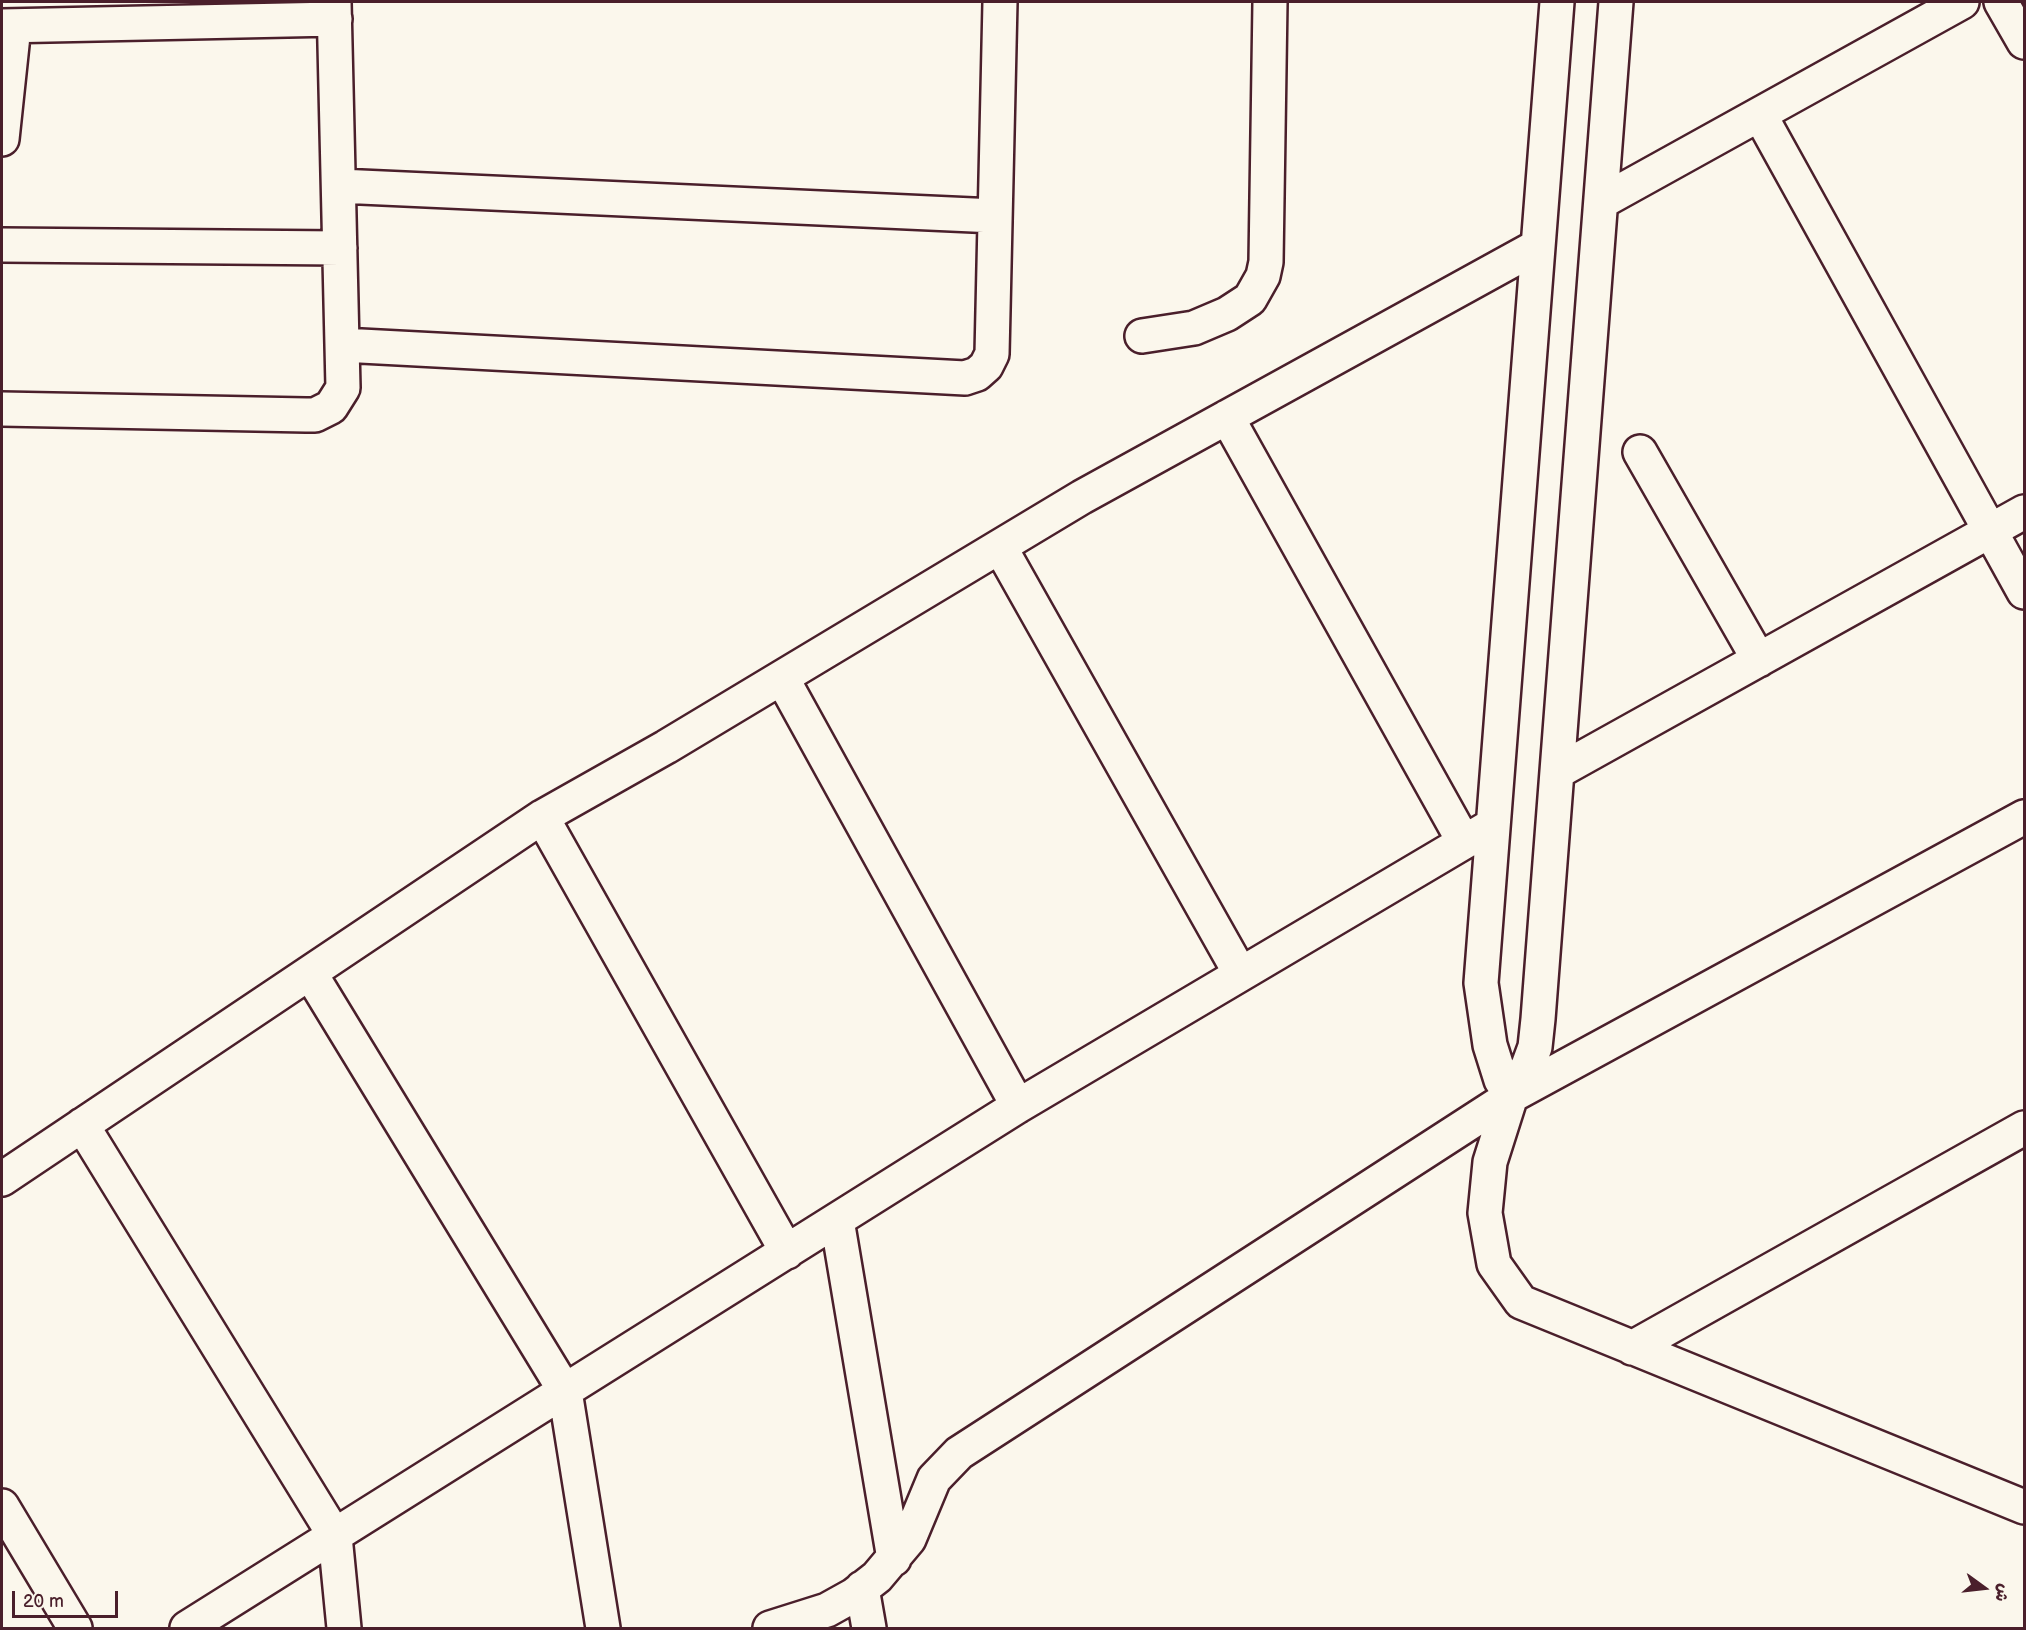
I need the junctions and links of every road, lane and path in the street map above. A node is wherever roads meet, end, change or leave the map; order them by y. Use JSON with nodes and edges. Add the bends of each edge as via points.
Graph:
{"nodes":[{"id":1,"x":1000,"y":2,"type":"edge"},
{"id":2,"x":1270,"y":2,"type":"edge"},
{"id":3,"x":1557,"y":2,"type":"edge"},
{"id":4,"x":1616,"y":2,"type":"edge"},
{"id":5,"x":1962,"y":2,"type":"edge"},
{"id":6,"x":2001,"y":2,"type":"edge"},
{"id":7,"x":335,"y":10,"type":"edge"},
{"id":8,"x":76,"y":13,"type":"edge"},
{"id":9,"x":1919,"y":14,"type":"edge"},
{"id":10,"x":8,"y":26,"type":"edge"},
{"id":11,"x":2025,"y":42,"type":"edge"},
{"id":12,"x":1760,"y":115,"type":"junction"},
{"id":13,"x":2,"y":139,"type":"edge"},
{"id":14,"x":339,"y":186,"type":"junction"},
{"id":15,"x":1601,"y":202,"type":"junction"},
{"id":16,"x":995,"y":216,"type":"junction"},
{"id":17,"x":2,"y":245,"type":"edge"},
{"id":18,"x":1538,"y":246,"type":"junction"},
{"id":19,"x":340,"y":248,"type":"junction"},
{"id":20,"x":1142,"y":336,"type":"dead end"},
{"id":21,"x":342,"y":345,"type":"junction"},
{"id":22,"x":2,"y":409,"type":"edge"},
{"id":23,"x":1227,"y":417,"type":"junction"},
{"id":24,"x":1640,"y":452,"type":"dead end"},
{"id":25,"x":2025,"y":512,"type":"edge"},
{"id":26,"x":1993,"y":530,"type":"junction"},
{"id":27,"x":1000,"y":547,"type":"junction"},
{"id":28,"x":2025,"y":592,"type":"edge"},
{"id":29,"x":1759,"y":660,"type":"junction"},
{"id":30,"x":782,"y":678,"type":"junction"},
{"id":31,"x":1557,"y":772,"type":"junction"},
{"id":32,"x":542,"y":817,"type":"junction"},
{"id":33,"x":2025,"y":817,"type":"edge"},
{"id":34,"x":1493,"y":825,"type":"junction"},
{"id":35,"x":1464,"y":842,"type":"junction"},
{"id":36,"x":310,"y":973,"type":"junction"},
{"id":37,"x":1240,"y":974,"type":"junction"},
{"id":38,"x":1511,"y":1096,"type":"junction"},
{"id":39,"x":1018,"y":1106,"type":"junction"},
{"id":40,"x":82,"y":1125,"type":"junction"},
{"id":41,"x":2025,"y":1128,"type":"edge"},
{"id":42,"x":2,"y":1179,"type":"edge"},
{"id":43,"x":837,"y":1220,"type":"junction"},
{"id":44,"x":787,"y":1252,"type":"junction"},
{"id":45,"x":1632,"y":1348,"type":"junction"},
{"id":46,"x":565,"y":1391,"type":"junction"},
{"id":47,"x":2,"y":1506,"type":"edge"},
{"id":48,"x":2025,"y":1507,"type":"edge"},
{"id":49,"x":335,"y":1536,"type":"junction"},
{"id":50,"x":894,"y":1559,"type":"junction"},
{"id":51,"x":862,"y":1588,"type":"junction"},
{"id":52,"x":75,"y":1629,"type":"edge"},
{"id":53,"x":187,"y":1629,"type":"edge"},
{"id":54,"x":344,"y":1629,"type":"edge"},
{"id":55,"x":603,"y":1629,"type":"edge"},
{"id":56,"x":770,"y":1629,"type":"edge"},
{"id":57,"x":869,"y":1629,"type":"edge"}],
"edges":[{"from":1,"to":16,"type":"street"},
{"from":2,"to":20,"type":"street","via":[[1263,276],[1250,299],[1227,314],[1194,328]]},
{"from":3,"to":18,"type":"street"},
{"from":4,"to":15,"type":"street"},
{"from":5,"to":9,"type":"street"},
{"from":6,"to":11,"type":"street"},
{"from":7,"to":8,"type":"street"},
{"from":7,"to":14,"type":"street"},
{"from":8,"to":10,"type":"street"},
{"from":9,"to":12,"type":"street"},
{"from":10,"to":13,"type":"street"},
{"from":12,"to":15,"type":"street"},
{"from":12,"to":26,"type":"street"},
{"from":14,"to":16,"type":"street"},
{"from":14,"to":19,"type":"street"},
{"from":15,"to":31,"type":"street"},
{"from":16,"to":21,"type":"street","via":[[992,354],[986,366],[965,378]]},
{"from":17,"to":19,"type":"street"},
{"from":18,"to":23,"type":"street"},
{"from":18,"to":34,"type":"street"},
{"from":19,"to":21,"type":"street"},
{"from":21,"to":22,"type":"street","via":[[343,388],[331,407],[315,415]]},
{"from":23,"to":27,"type":"street"},
{"from":23,"to":35,"type":"street"},
{"from":24,"to":29,"type":"street"},
{"from":25,"to":26,"type":"street"},
{"from":26,"to":28,"type":"street"},
{"from":26,"to":29,"type":"street"},
{"from":27,"to":30,"type":"street"},
{"from":27,"to":37,"type":"street"},
{"from":29,"to":31,"type":"street"},
{"from":30,"to":32,"type":"street"},
{"from":30,"to":39,"type":"street"},
{"from":31,"to":38,"type":"street","via":[[1535,1047]]},
{"from":32,"to":36,"type":"street"},
{"from":32,"to":44,"type":"street"},
{"from":33,"to":38,"type":"street"},
{"from":34,"to":35,"type":"street"},
{"from":34,"to":38,"type":"street","via":[[1481,983],[1490,1044],[1501,1080]]},
{"from":35,"to":37,"type":"street"},
{"from":36,"to":40,"type":"street"},
{"from":36,"to":46,"type":"street"},
{"from":37,"to":39,"type":"street"},
{"from":38,"to":45,"type":"street","via":[[1490,1162],[1485,1213],[1494,1264],[1521,1302]]},
{"from":38,"to":50,"type":"street","via":[[959,1453],[934,1479],[909,1539]]},
{"from":39,"to":43,"type":"street"},
{"from":40,"to":42,"type":"street"},
{"from":40,"to":49,"type":"street"},
{"from":41,"to":45,"type":"street"},
{"from":43,"to":44,"type":"street"},
{"from":43,"to":50,"type":"street"},
{"from":44,"to":46,"type":"street"},
{"from":45,"to":48,"type":"street"},
{"from":46,"to":49,"type":"street"},
{"from":46,"to":55,"type":"street"},
{"from":47,"to":52,"type":"street"},
{"from":49,"to":53,"type":"street"},
{"from":49,"to":54,"type":"street"},
{"from":50,"to":51,"type":"street"},
{"from":51,"to":56,"type":"street","via":[[827,1610]]},
{"from":51,"to":57,"type":"street"}]}
